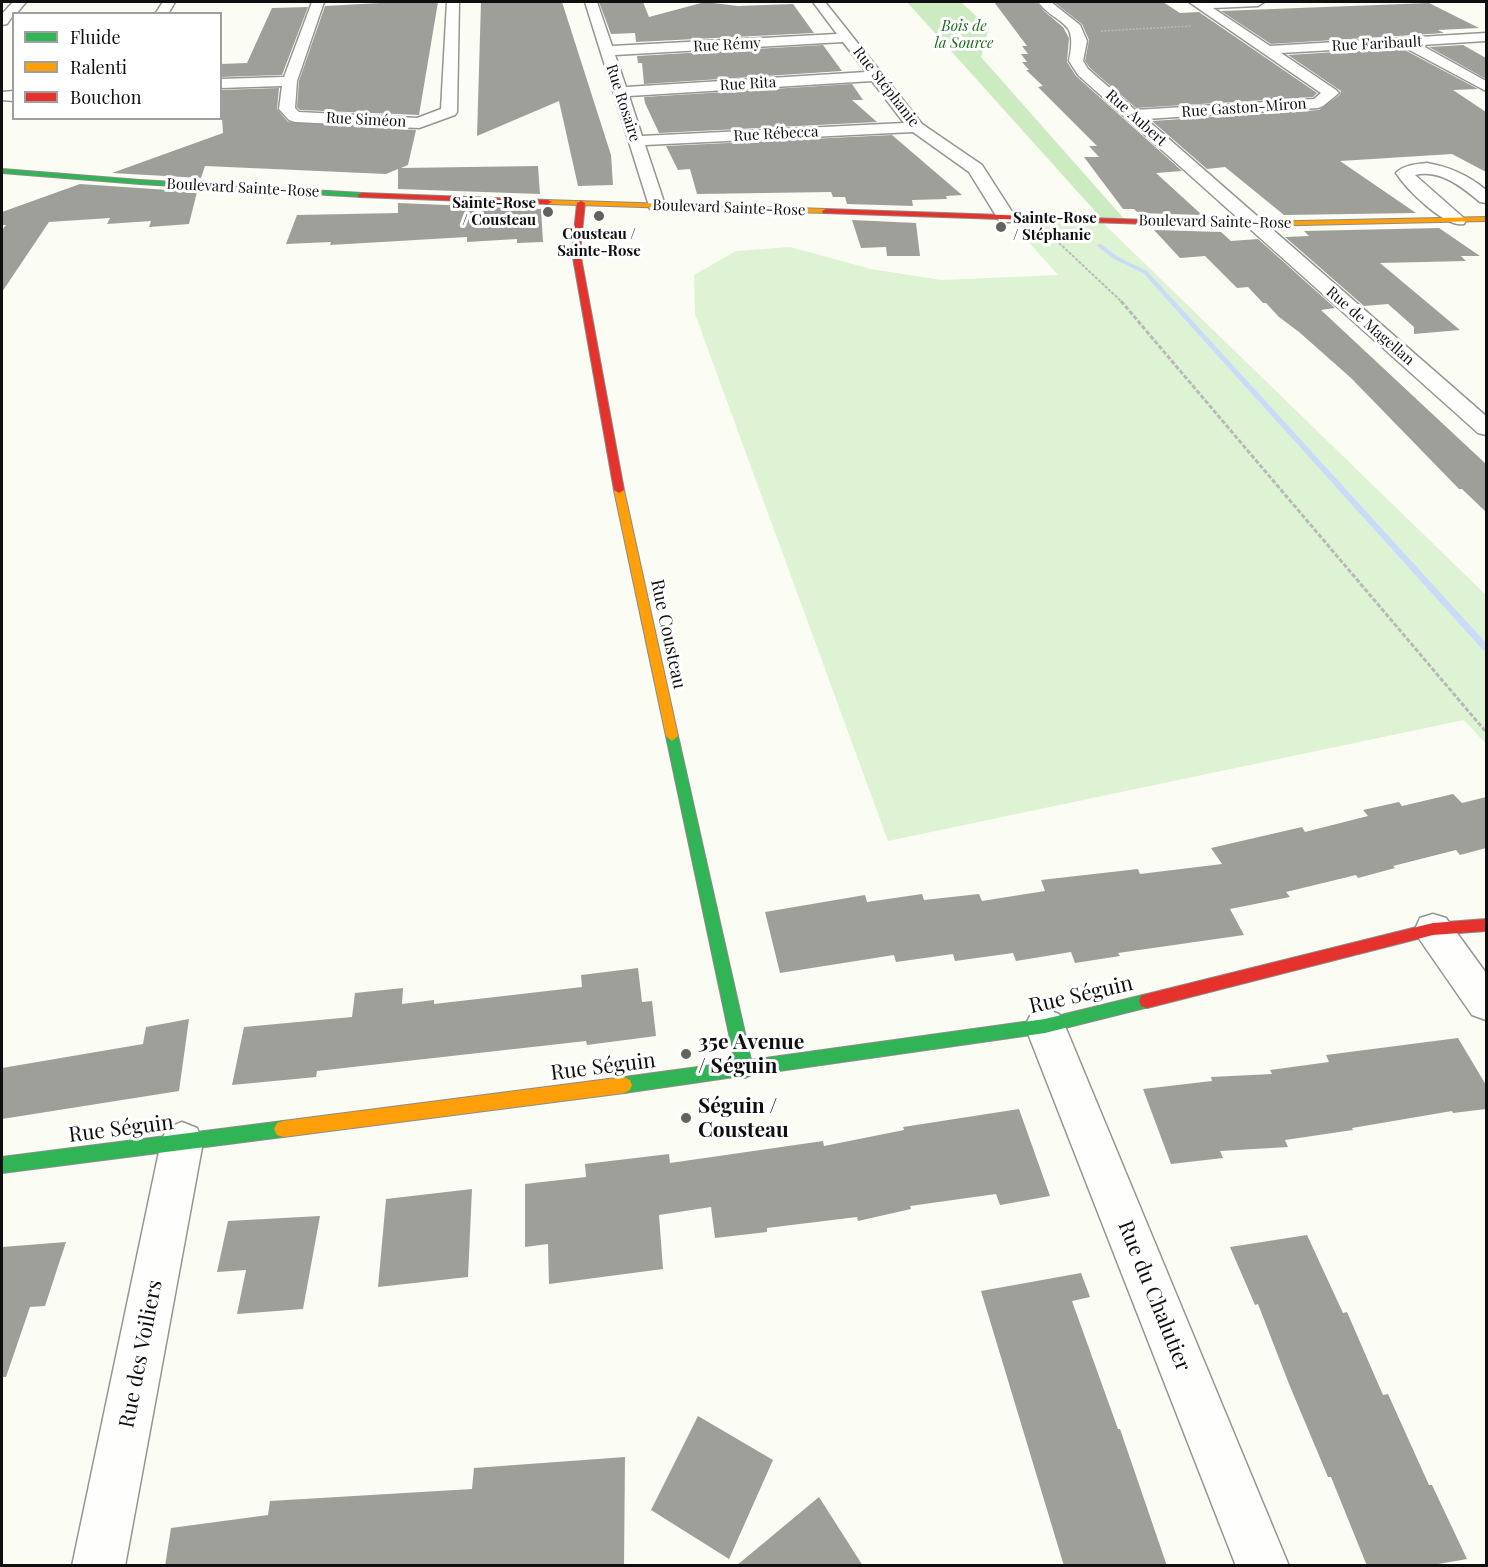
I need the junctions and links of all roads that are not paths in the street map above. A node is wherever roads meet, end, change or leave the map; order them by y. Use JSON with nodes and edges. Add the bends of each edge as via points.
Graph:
{"nodes":[{"id":1,"x":318,"y":2,"type":"edge"},
{"id":2,"x":453,"y":2,"type":"edge"},
{"id":3,"x":591,"y":2,"type":"edge"},
{"id":4,"x":819,"y":2,"type":"edge"},
{"id":5,"x":1044,"y":2,"type":"edge"},
{"id":6,"x":1258,"y":2,"type":"edge"},
{"id":7,"x":1197,"y":3,"type":"edge"},
{"id":8,"x":12,"y":6,"type":"edge"},
{"id":9,"x":2,"y":21,"type":"edge"},
{"id":10,"x":1486,"y":37,"type":"edge"},
{"id":11,"x":848,"y":38,"type":"junction"},
{"id":12,"x":1406,"y":42,"type":"junction"},
{"id":13,"x":1267,"y":50,"type":"junction"},
{"id":14,"x":607,"y":51,"type":"junction"},
{"id":15,"x":877,"y":76,"type":"junction"},
{"id":16,"x":290,"y":81,"type":"junction"},
{"id":17,"x":222,"y":84,"type":"edge"},
{"id":18,"x":1486,"y":87,"type":"edge"},
{"id":19,"x":620,"y":92,"type":"junction"},
{"id":20,"x":1133,"y":115,"type":"junction"},
{"id":21,"x":916,"y":127,"type":"junction"},
{"id":22,"x":635,"y":141,"type":"junction"},
{"id":23,"x":2,"y":171,"type":"edge"},
{"id":24,"x":1486,"y":198,"type":"edge"},
{"id":25,"x":581,"y":203,"type":"junction"},
{"id":26,"x":656,"y":205,"type":"junction"},
{"id":27,"x":1007,"y":218,"type":"junction"},
{"id":28,"x":1486,"y":219,"type":"edge"},
{"id":29,"x":1457,"y":220,"type":"junction"},
{"id":30,"x":1254,"y":224,"type":"junction"},
{"id":31,"x":1486,"y":428,"type":"edge"},
{"id":32,"x":1486,"y":926,"type":"edge"},
{"id":33,"x":1432,"y":929,"type":"junction"},
{"id":34,"x":1486,"y":1003,"type":"edge"},
{"id":35,"x":1045,"y":1026,"type":"junction"},
{"id":36,"x":745,"y":1070,"type":"junction"},
{"id":37,"x":182,"y":1142,"type":"junction"},
{"id":38,"x":2,"y":1165,"type":"edge"},
{"id":39,"x":98,"y":1566,"type":"edge"},
{"id":40,"x":1263,"y":1566,"type":"edge"}],
"edges":[{"from":1,"to":16,"type":"street","name":"Rue Siméon"},
{"from":2,"to":16,"type":"street","name":"Rue Siméon","via":[[449,112],[419,123],[295,117],[286,109]]},
{"from":3,"to":14,"type":"street","name":"Rue Rosaire"},
{"from":4,"to":11,"type":"street","name":"Rue Stéphanie"},
{"from":5,"to":20,"type":"street","name":"Rue Aubert","via":[[1076,32],[1080,41],[1076,61],[1083,72]]},
{"from":6,"to":7,"type":"street"},
{"from":7,"to":13,"type":"street","name":"Rue Gaston-Miron"},
{"from":8,"to":9,"type":"street"},
{"from":10,"to":12,"type":"street","name":"Rue Faribault"},
{"from":11,"to":14,"type":"street","name":"Rue Rémy"},
{"from":11,"to":15,"type":"street","name":"Rue Stéphanie"},
{"from":12,"to":13,"type":"street","name":"Rue Faribault"},
{"from":12,"to":18,"type":"street"},
{"from":13,"to":20,"type":"street","name":"Rue Gaston-Miron","via":[[1331,93],[1318,103]]},
{"from":14,"to":19,"type":"street","name":"Rue Rosaire"},
{"from":15,"to":19,"type":"street","name":"Rue Rita"},
{"from":15,"to":21,"type":"street","name":"Rue Stéphanie"},
{"from":16,"to":17,"type":"street"},
{"from":19,"to":22,"type":"street","name":"Rue Rosaire"},
{"from":20,"to":30,"type":"street","name":"Rue Aubert"},
{"from":21,"to":22,"type":"street","name":"Rue Rébecca"},
{"from":21,"to":27,"type":"street","name":"Rue Stéphanie","via":[[976,170]]},
{"from":22,"to":26,"type":"street","name":"Rue Rosaire"},
{"from":23,"to":25,"type":"street","name":"Boulevard Sainte-Rose","via":[[265,190]]},
{"from":24,"to":29,"type":"street","via":[[1465,181],[1430,168],[1405,173],[1411,183]]},
{"from":25,"to":26,"type":"street","name":"Boulevard Sainte-Rose"},
{"from":25,"to":36,"type":"street","name":"Rue Cousteau","via":[[576,252],[614,468]]},
{"from":26,"to":27,"type":"street","name":"Boulevard Sainte-Rose"},
{"from":27,"to":30,"type":"street","name":"Boulevard Sainte-Rose"},
{"from":28,"to":29,"type":"street","name":"Boulevard Sainte-Rose"},
{"from":29,"to":30,"type":"street","name":"Boulevard Sainte-Rose"},
{"from":30,"to":31,"type":"street","name":"Rue de Magellan"},
{"from":32,"to":33,"type":"street","name":"Rue Séguin"},
{"from":33,"to":34,"type":"street"},
{"from":33,"to":35,"type":"street","name":"Rue Séguin"},
{"from":35,"to":36,"type":"street","name":"Rue Séguin"},
{"from":35,"to":40,"type":"street","name":"Rue du Chalutier"},
{"from":36,"to":37,"type":"street","name":"Rue Séguin"},
{"from":37,"to":38,"type":"street","name":"Rue Séguin"},
{"from":37,"to":39,"type":"street","name":"Rue des Voiliers"}]}
